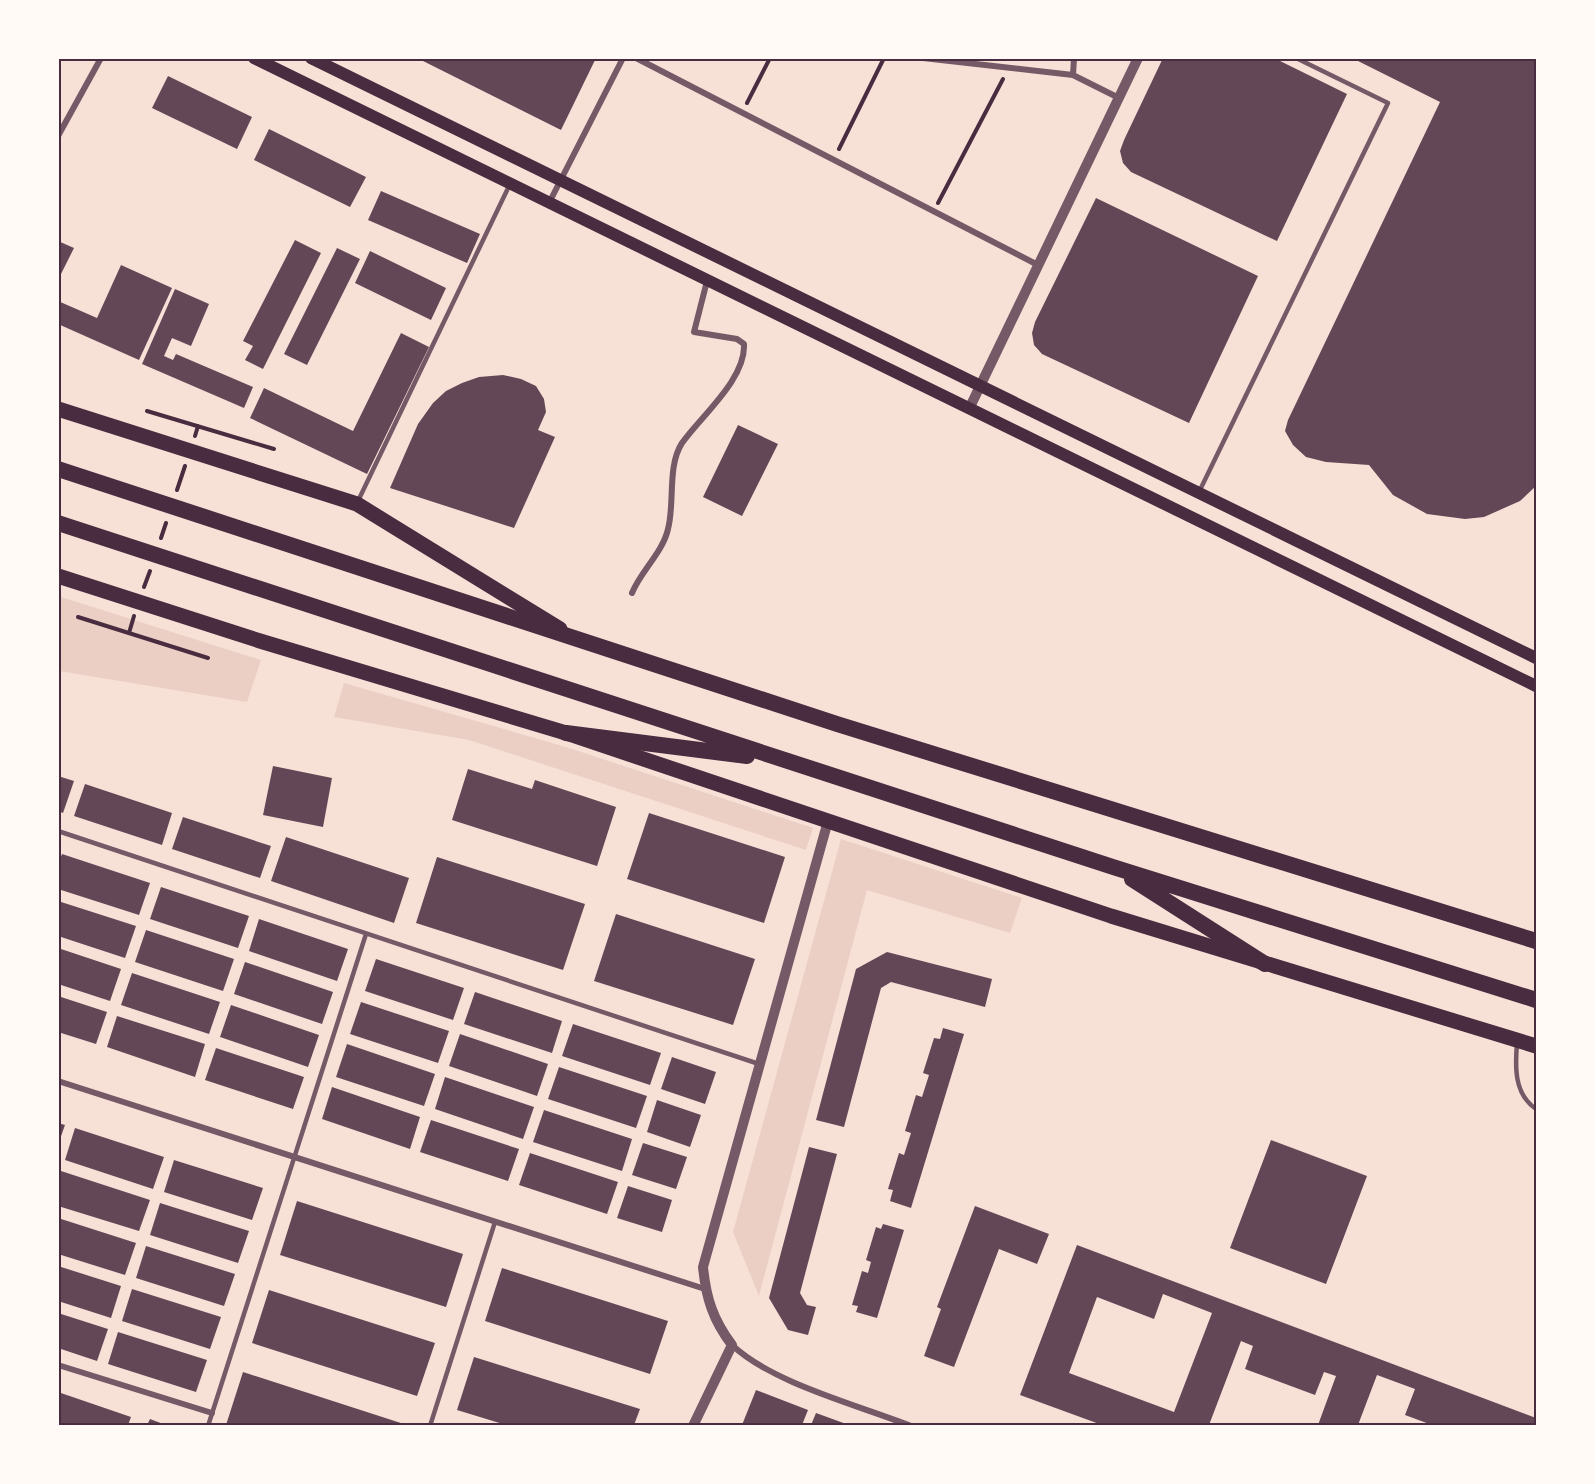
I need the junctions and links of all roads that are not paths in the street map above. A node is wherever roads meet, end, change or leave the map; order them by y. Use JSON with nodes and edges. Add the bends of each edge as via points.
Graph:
{"nodes":[{"id":1,"x":101,"y":58,"type":"edge"},
{"id":2,"x":254,"y":58,"type":"edge"},
{"id":3,"x":311,"y":58,"type":"edge"},
{"id":4,"x":623,"y":58,"type":"edge"},
{"id":5,"x":636,"y":58,"type":"edge"},
{"id":6,"x":923,"y":58,"type":"edge"},
{"id":7,"x":1074,"y":58,"type":"edge"},
{"id":8,"x":1138,"y":58,"type":"edge"},
{"id":9,"x":1296,"y":58,"type":"edge"},
{"id":10,"x":1073,"y":75,"type":"junction"},
{"id":11,"x":1119,"y":98,"type":"junction"},
{"id":12,"x":58,"y":136,"type":"edge"},
{"id":13,"x":560,"y":180,"type":"junction"},
{"id":14,"x":510,"y":184,"type":"junction"},
{"id":15,"x":549,"y":203,"type":"junction"},
{"id":16,"x":1038,"y":265,"type":"junction"},
{"id":17,"x":707,"y":281,"type":"junction"},
{"id":18,"x":979,"y":386,"type":"junction"},
{"id":19,"x":969,"y":407,"type":"junction"},
{"id":20,"x":58,"y":409,"type":"edge"},
{"id":21,"x":58,"y":469,"type":"edge"},
{"id":22,"x":1198,"y":494,"type":"junction"},
{"id":23,"x":357,"y":504,"type":"junction"},
{"id":24,"x":58,"y":523,"type":"edge"},
{"id":25,"x":58,"y":576,"type":"edge"},
{"id":26,"x":632,"y":593,"type":"dead end"},
{"id":27,"x":575,"y":639,"type":"junction"},
{"id":28,"x":1536,"y":658,"type":"edge"},
{"id":29,"x":1536,"y":686,"type":"edge"},
{"id":30,"x":566,"y":733,"type":"junction"},
{"id":31,"x":786,"y":761,"type":"junction"},
{"id":32,"x":828,"y":821,"type":"junction"},
{"id":33,"x":58,"y":831,"type":"edge"},
{"id":34,"x":1113,"y":867,"type":"junction"},
{"id":35,"x":366,"y":934,"type":"junction"},
{"id":36,"x":1536,"y":941,"type":"edge"},
{"id":37,"x":1265,"y":964,"type":"junction"},
{"id":38,"x":1536,"y":1000,"type":"edge"},
{"id":39,"x":1517,"y":1040,"type":"junction"},
{"id":40,"x":1536,"y":1046,"type":"edge"},
{"id":41,"x":760,"y":1065,"type":"junction"},
{"id":42,"x":58,"y":1081,"type":"edge"},
{"id":43,"x":1536,"y":1108,"type":"edge"},
{"id":44,"x":294,"y":1158,"type":"junction"},
{"id":45,"x":495,"y":1222,"type":"junction"},
{"id":46,"x":705,"y":1289,"type":"junction"},
{"id":47,"x":732,"y":1345,"type":"junction"},
{"id":48,"x":58,"y":1365,"type":"edge"},
{"id":49,"x":212,"y":1413,"type":"junction"},
{"id":50,"x":208,"y":1425,"type":"edge"},
{"id":51,"x":430,"y":1425,"type":"edge"},
{"id":52,"x":693,"y":1425,"type":"edge"},
{"id":53,"x":911,"y":1425,"type":"edge"}],
"edges":[{"from":1,"to":12,"type":"street"},
{"from":2,"to":14,"type":"main road"},
{"from":3,"to":13,"type":"main road"},
{"from":4,"to":13,"type":"street"},
{"from":5,"to":16,"type":"street"},
{"from":6,"to":10,"type":"street"},
{"from":7,"to":10,"type":"street"},
{"from":8,"to":11,"type":"street"},
{"from":9,"to":22,"type":"lane","via":[[1388,103]]},
{"from":10,"to":11,"type":"street"},
{"from":11,"to":16,"type":"street"},
{"from":13,"to":15,"type":"street"},
{"from":13,"to":18,"type":"main road"},
{"from":14,"to":15,"type":"main road"},
{"from":14,"to":23,"type":"lane"},
{"from":15,"to":17,"type":"main road"},
{"from":16,"to":18,"type":"street"},
{"from":17,"to":19,"type":"main road"},
{"from":17,"to":26,"type":"street","via":[[694,332],[737,339],[744,344],[745,351],[732,381],[681,445],[668,531]]},
{"from":18,"to":19,"type":"street"},
{"from":18,"to":22,"type":"main road"},
{"from":19,"to":29,"type":"main road","via":[[1269,558]]},
{"from":20,"to":23,"type":"main road"},
{"from":21,"to":27,"type":"highway"},
{"from":22,"to":28,"type":"main road"},
{"from":23,"to":27,"type":"main road"},
{"from":24,"to":31,"type":"highway"},
{"from":25,"to":30,"type":"main road"},
{"from":27,"to":36,"type":"highway"},
{"from":30,"to":31,"type":"highway"},
{"from":30,"to":32,"type":"main road"},
{"from":31,"to":34,"type":"highway"},
{"from":32,"to":37,"type":"main road"},
{"from":32,"to":41,"type":"street"},
{"from":33,"to":35,"type":"lane"},
{"from":34,"to":37,"type":"highway"},
{"from":34,"to":38,"type":"highway"},
{"from":35,"to":41,"type":"lane"},
{"from":35,"to":44,"type":"lane"},
{"from":37,"to":39,"type":"main road"},
{"from":39,"to":40,"type":"main road"},
{"from":39,"to":43,"type":"lane","via":[[1516,1074],[1520,1089],[1526,1102]]},
{"from":41,"to":46,"type":"street","via":[[703,1268]]},
{"from":42,"to":44,"type":"street"},
{"from":44,"to":45,"type":"street"},
{"from":44,"to":49,"type":"lane"},
{"from":45,"to":46,"type":"street"},
{"from":45,"to":51,"type":"lane"},
{"from":46,"to":47,"type":"street","via":[[714,1317]]},
{"from":47,"to":52,"type":"street"},
{"from":47,"to":53,"type":"street","via":[[776,1374]]},
{"from":48,"to":49,"type":"street"},
{"from":49,"to":50,"type":"lane"}]}
